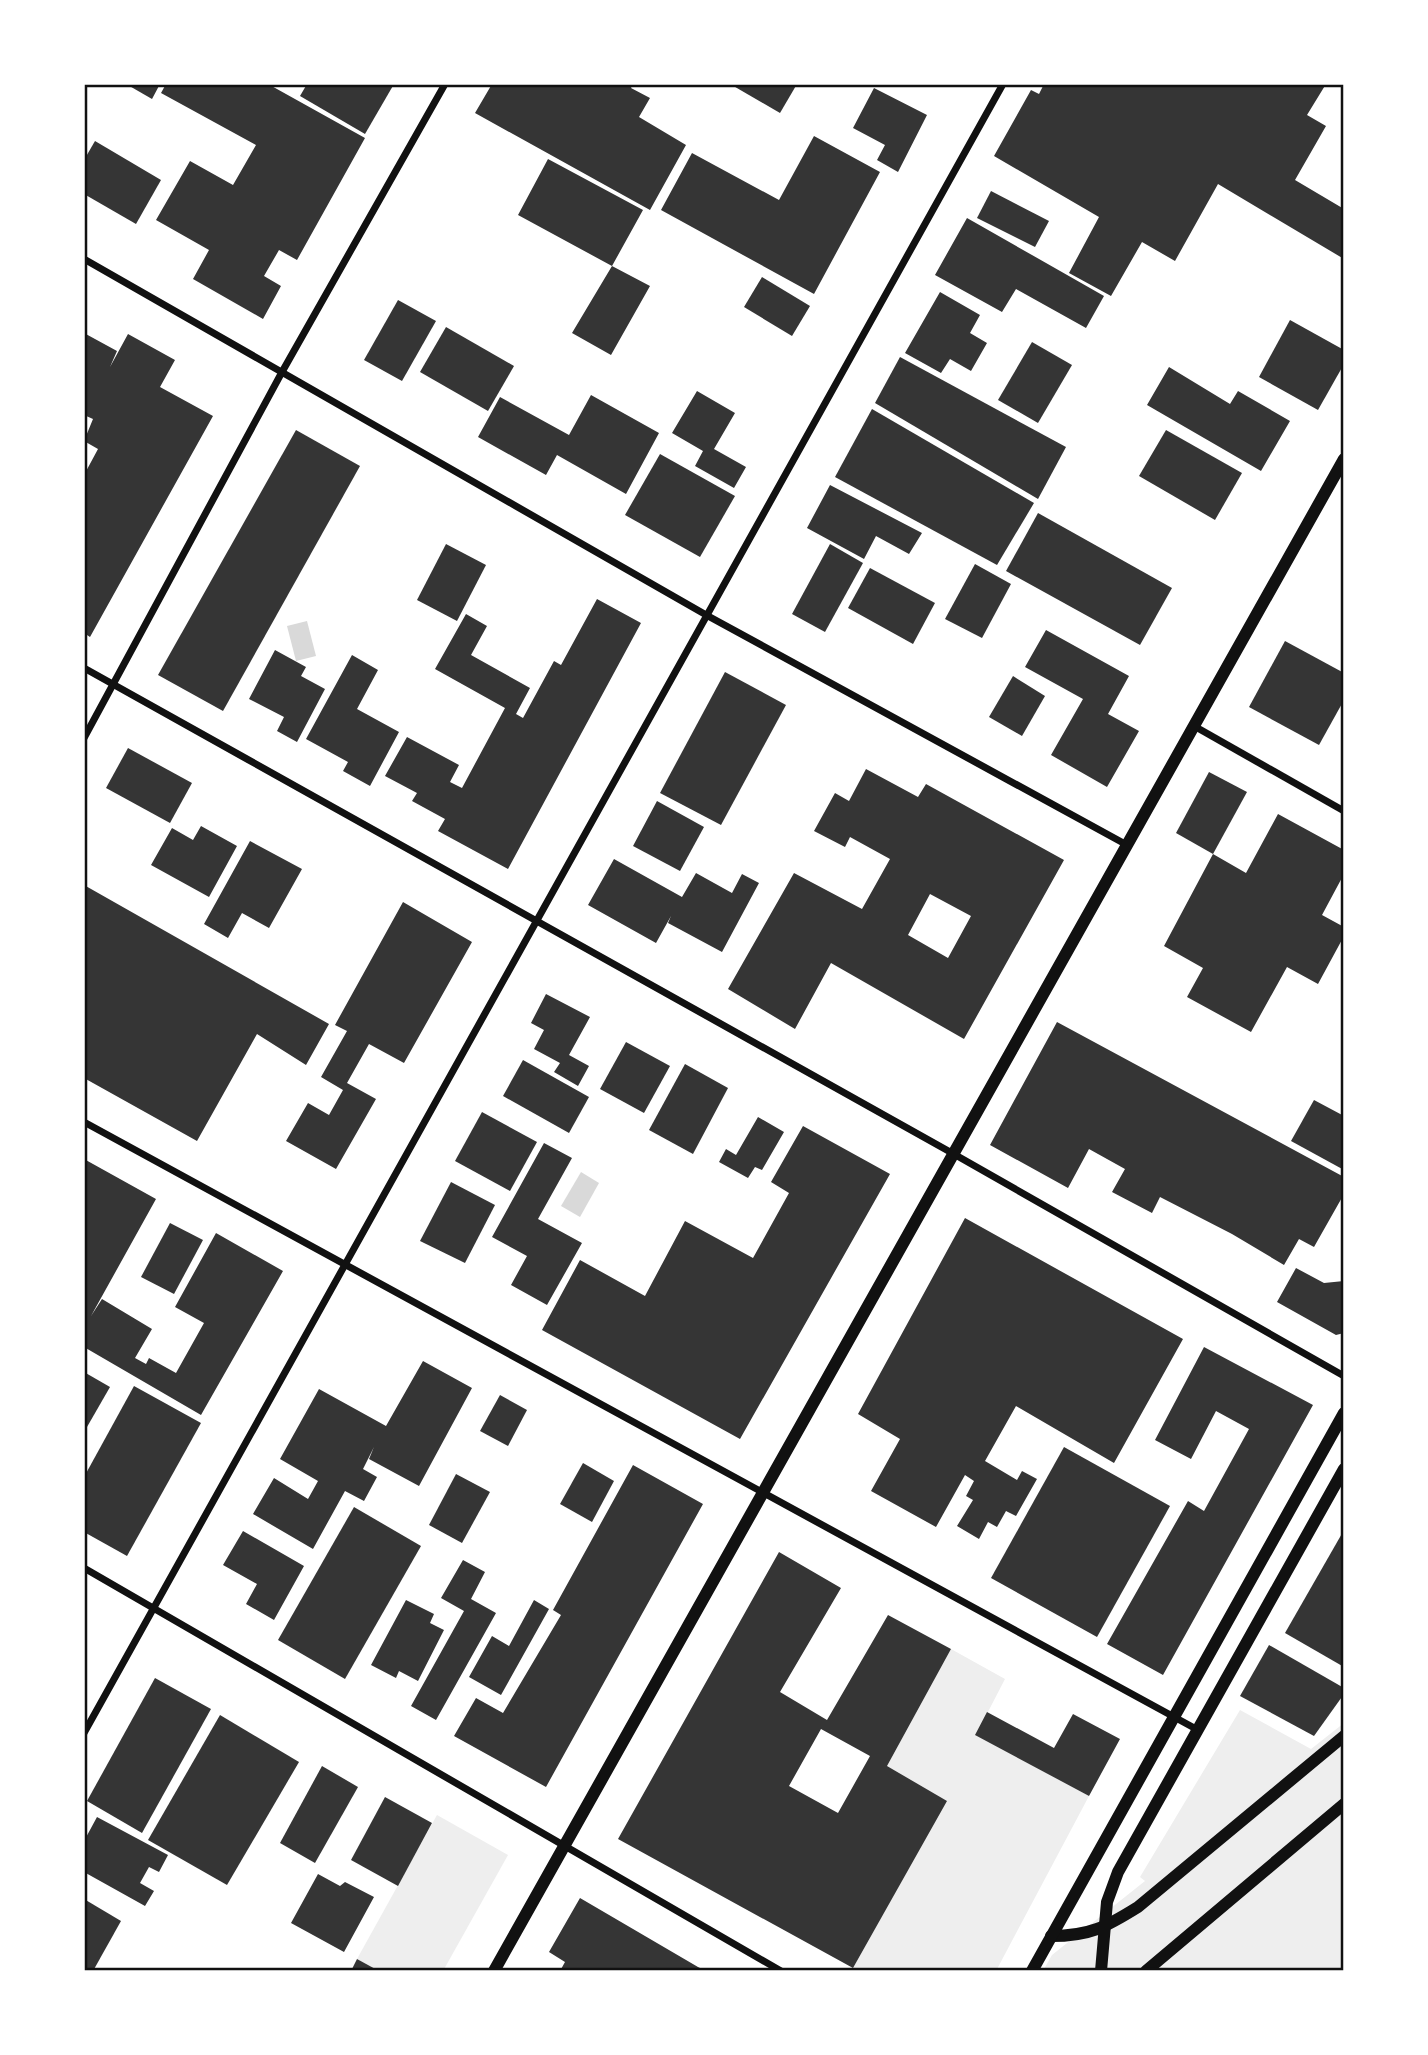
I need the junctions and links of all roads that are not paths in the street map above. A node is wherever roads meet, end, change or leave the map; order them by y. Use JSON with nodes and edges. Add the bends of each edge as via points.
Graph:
{"nodes":[{"id":1,"x":445,"y":84,"type":"edge"},
{"id":2,"x":1003,"y":84,"type":"edge"},
{"id":3,"x":84,"y":259,"type":"edge"},
{"id":4,"x":282,"y":372,"type":"junction"},
{"id":5,"x":1344,"y":459,"type":"edge"},
{"id":6,"x":708,"y":616,"type":"junction"},
{"id":7,"x":84,"y":668,"type":"edge"},
{"id":8,"x":114,"y":684,"type":"junction"},
{"id":9,"x":1194,"y":726,"type":"junction"},
{"id":10,"x":84,"y":738,"type":"edge"},
{"id":11,"x":1344,"y":811,"type":"edge"},
{"id":12,"x":1127,"y":845,"type":"junction"},
{"id":13,"x":537,"y":921,"type":"junction"},
{"id":14,"x":84,"y":1122,"type":"edge"},
{"id":15,"x":952,"y":1153,"type":"junction"},
{"id":16,"x":346,"y":1266,"type":"junction"},
{"id":17,"x":1344,"y":1376,"type":"edge"},
{"id":18,"x":1344,"y":1413,"type":"edge"},
{"id":19,"x":1344,"y":1469,"type":"edge"},
{"id":20,"x":763,"y":1493,"type":"junction"},
{"id":21,"x":84,"y":1568,"type":"edge"},
{"id":22,"x":155,"y":1609,"type":"junction"},
{"id":23,"x":1174,"y":1718,"type":"junction"},
{"id":24,"x":1199,"y":1731,"type":"junction"},
{"id":25,"x":84,"y":1733,"type":"edge"},
{"id":26,"x":1344,"y":1736,"type":"edge"},
{"id":27,"x":1344,"y":1804,"type":"edge"},
{"id":28,"x":565,"y":1845,"type":"junction"},
{"id":29,"x":1103,"y":1929,"type":"junction"},
{"id":30,"x":1051,"y":1936,"type":"junction"},
{"id":31,"x":494,"y":1971,"type":"edge"},
{"id":32,"x":781,"y":1971,"type":"edge"},
{"id":33,"x":1032,"y":1971,"type":"edge"},
{"id":34,"x":1101,"y":1971,"type":"edge"},
{"id":35,"x":1146,"y":1971,"type":"edge"}],
"edges":[{"from":1,"to":4,"type":"street"},
{"from":2,"to":6,"type":"street"},
{"from":3,"to":4,"type":"street"},
{"from":4,"to":6,"type":"street"},
{"from":4,"to":8,"type":"street"},
{"from":5,"to":9,"type":"street"},
{"from":6,"to":12,"type":"street"},
{"from":6,"to":13,"type":"street"},
{"from":7,"to":8,"type":"street"},
{"from":8,"to":10,"type":"street"},
{"from":8,"to":13,"type":"street"},
{"from":9,"to":11,"type":"street"},
{"from":9,"to":12,"type":"street"},
{"from":12,"to":15,"type":"street"},
{"from":13,"to":15,"type":"street"},
{"from":13,"to":16,"type":"street"},
{"from":14,"to":16,"type":"street"},
{"from":15,"to":17,"type":"street"},
{"from":15,"to":20,"type":"street"},
{"from":16,"to":20,"type":"street"},
{"from":16,"to":22,"type":"street"},
{"from":18,"to":23,"type":"street"},
{"from":19,"to":24,"type":"street"},
{"from":20,"to":23,"type":"street"},
{"from":20,"to":28,"type":"street"},
{"from":21,"to":22,"type":"street"},
{"from":22,"to":25,"type":"street"},
{"from":22,"to":28,"type":"street"},
{"from":23,"to":24,"type":"street"},
{"from":23,"to":30,"type":"street"},
{"from":24,"to":29,"type":"street","via":[[1118,1872]]},
{"from":26,"to":29,"type":"street","via":[[1138,1907]]},
{"from":27,"to":35,"type":"street"},
{"from":28,"to":31,"type":"street"},
{"from":28,"to":32,"type":"street"},
{"from":29,"to":30,"type":"street","via":[[1078,1936]]},
{"from":29,"to":34,"type":"street"},
{"from":30,"to":33,"type":"street"}]}
